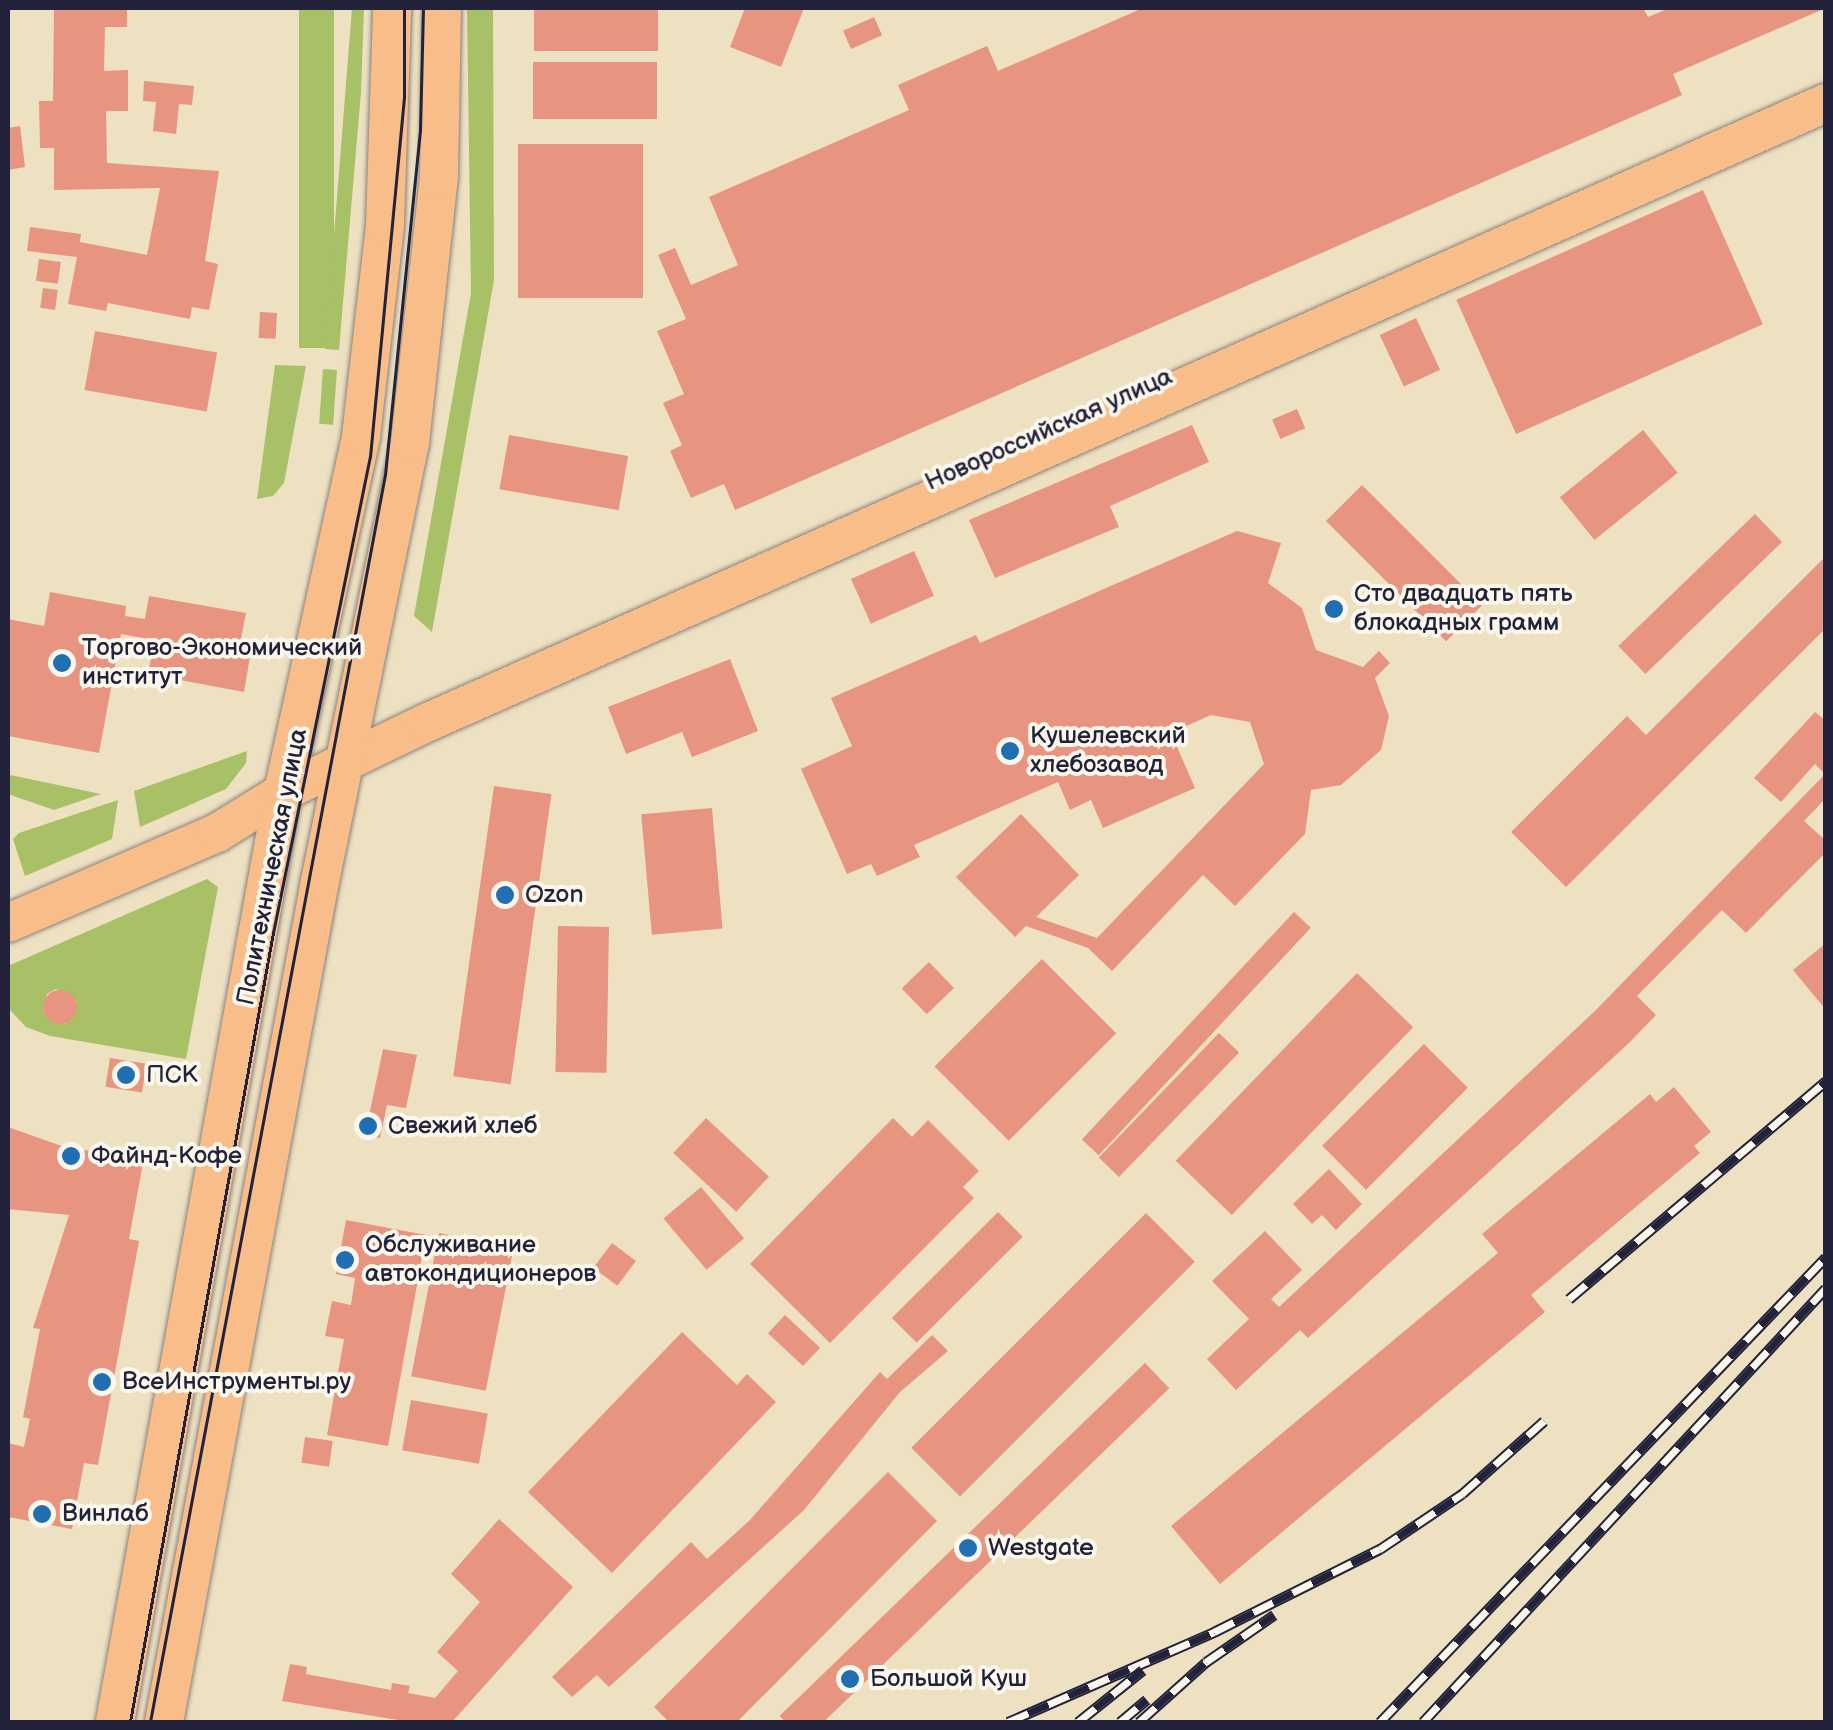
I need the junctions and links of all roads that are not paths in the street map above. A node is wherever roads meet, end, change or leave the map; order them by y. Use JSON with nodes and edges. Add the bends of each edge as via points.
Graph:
{"nodes":[{"id":1,"x":392,"y":8,"type":"edge"},
{"id":2,"x":442,"y":8,"type":"edge"},
{"id":3,"x":1826,"y":86,"type":"edge"},
{"id":4,"x":1826,"y":103,"type":"edge"},
{"id":5,"x":347,"y":752,"type":"junction"},
{"id":6,"x":283,"y":792,"type":"junction"},
{"id":7,"x":8,"y":922,"type":"edge"},
{"id":8,"x":115,"y":1722,"type":"edge"},
{"id":9,"x":164,"y":1722,"type":"edge"}],
"edges":[{"from":1,"to":6,"type":"main road","name":"Политехническая улица","via":[[385,224],[361,436]]},
{"from":2,"to":5,"type":"main road","name":"Политехническая улица","via":[[438,176],[422,364]]},
{"from":3,"to":5,"type":"main road","name":"Новороссийская улица"},
{"from":4,"to":5,"type":"main road","name":"Новороссийская улица"},
{"from":5,"to":6,"type":"main road","name":"Новороссийская улица"},
{"from":5,"to":9,"type":"main road","name":"Политехническая улица"},
{"from":6,"to":7,"type":"main road","name":"Новороссийская улица","via":[[217,833]]},
{"from":6,"to":8,"type":"main road","name":"Политехническая улица"}]}
